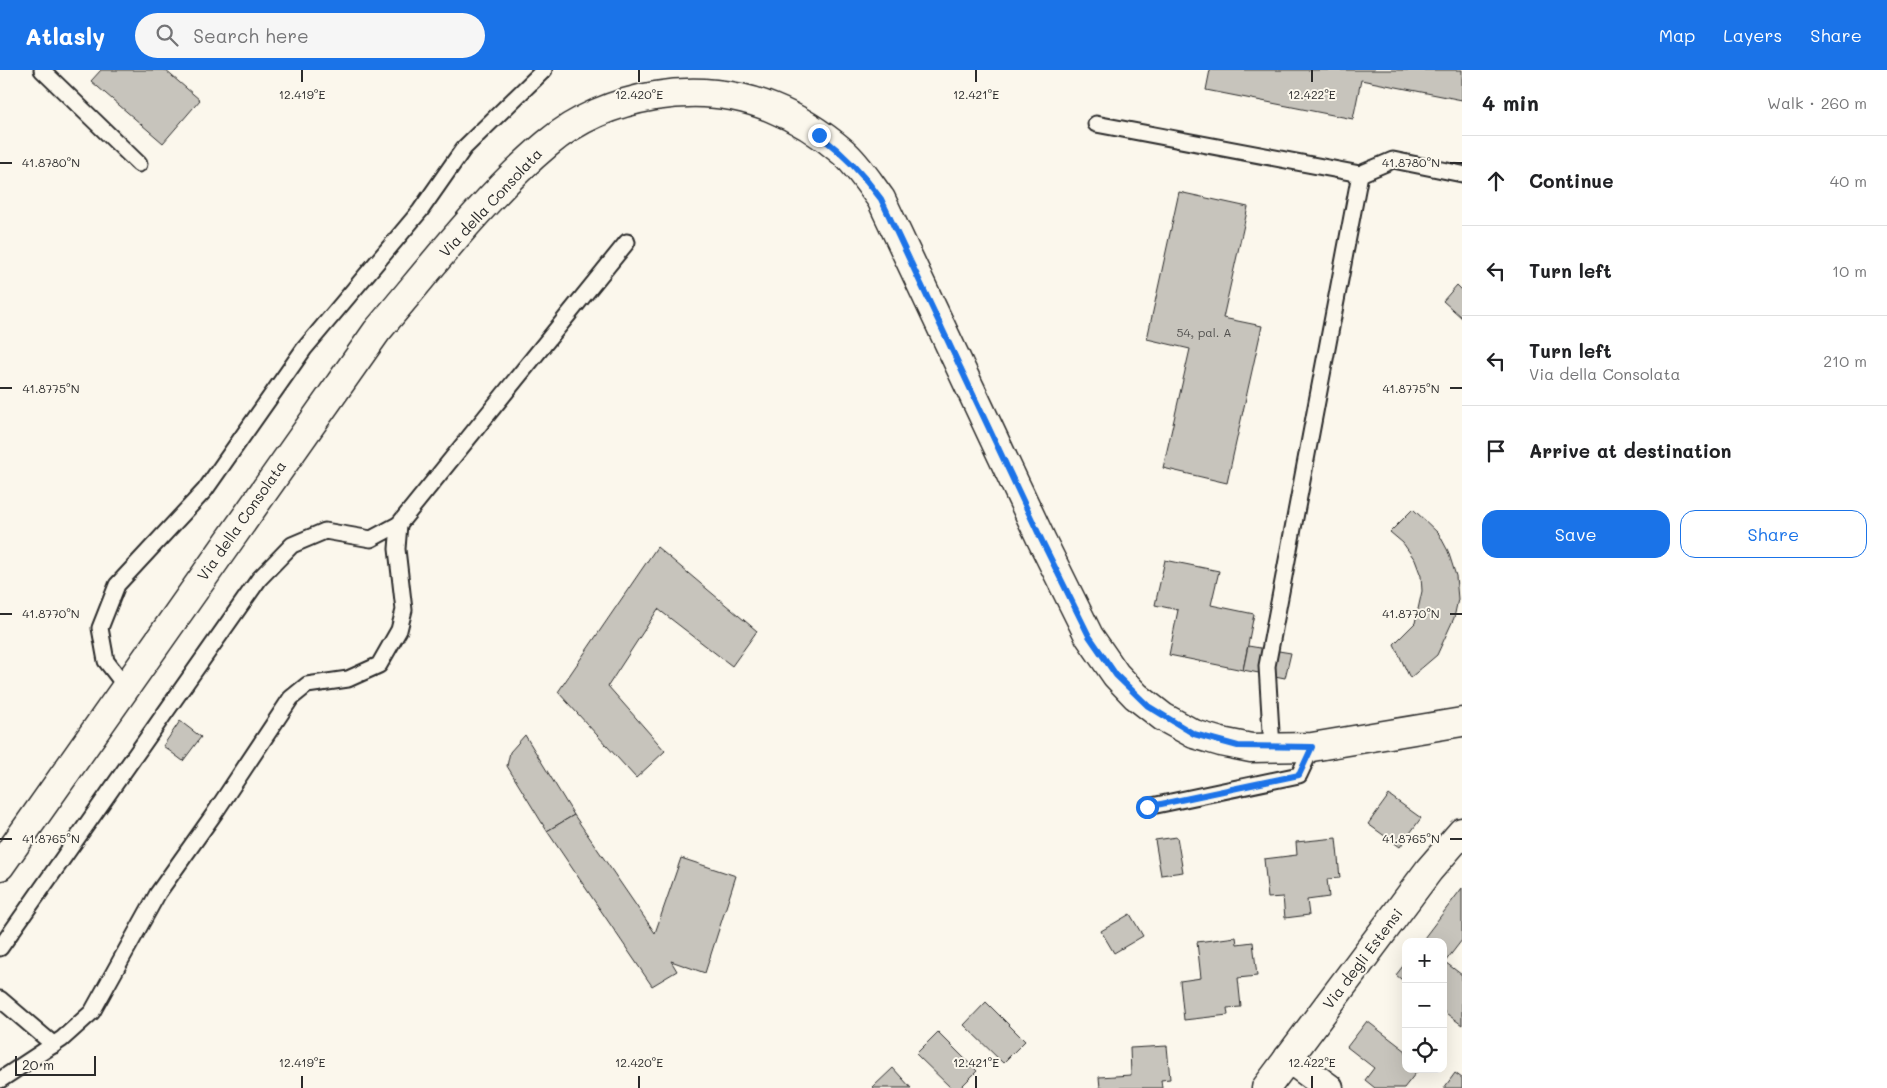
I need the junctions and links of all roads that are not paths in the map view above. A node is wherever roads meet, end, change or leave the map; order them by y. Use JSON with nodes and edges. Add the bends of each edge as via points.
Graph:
{"nodes":[{"id":1,"x":42,"y":70,"type":"edge"},
{"id":2,"x":544,"y":70,"type":"edge"},
{"id":3,"x":1096,"y":124,"type":"dead end"},
{"id":4,"x":139,"y":164,"type":"dead end"},
{"id":5,"x":1360,"y":174,"type":"junction"},
{"id":6,"x":1462,"y":174,"type":"edge"},
{"id":7,"x":627,"y":242,"type":"dead end"},
{"id":8,"x":399,"y":524,"type":"junction"},
{"id":9,"x":126,"y":688,"type":"junction"},
{"id":10,"x":1462,"y":722,"type":"edge"},
{"id":11,"x":1312,"y":747,"type":"junction"},
{"id":12,"x":1272,"y":748,"type":"junction"},
{"id":13,"x":1147,"y":807,"type":"dead end"},
{"id":14,"x":1462,"y":832,"type":"edge"},
{"id":15,"x":0,"y":866,"type":"edge"},
{"id":16,"x":0,"y":948,"type":"edge"},
{"id":17,"x":0,"y":1000,"type":"edge"},
{"id":18,"x":54,"y":1045,"type":"junction"},
{"id":19,"x":1288,"y":1058,"type":"junction"},
{"id":20,"x":0,"y":1080,"type":"edge"},
{"id":21,"x":1266,"y":1088,"type":"edge"},
{"id":22,"x":1328,"y":1088,"type":"edge"}],
"edges":[{"from":1,"to":4,"type":"lane"},
{"from":2,"to":9,"type":"lane","via":[[464,148],[420,211],[304,350],[205,490],[117,585],[100,628],[106,661]]},
{"from":3,"to":5,"type":"lane"},
{"from":5,"to":6,"type":"lane","via":[[1393,160]]},
{"from":5,"to":12,"type":"lane","via":[[1267,666]]},
{"from":7,"to":8,"type":"lane"},
{"from":8,"to":16,"type":"lane","via":[[371,539],[325,531],[292,546],[258,579]]},
{"from":8,"to":18,"type":"lane","via":[[397,549],[404,610],[399,630],[379,665],[348,679],[307,685],[290,698],[158,893],[92,1012]]},
{"from":9,"to":12,"type":"main road","name":"Via della Consolata","via":[[377,331],[480,211],[525,165],[568,129],[601,112],[662,95],[724,95],[771,107],[795,118],[843,152],[881,199],[1089,636],[1125,686],[1179,727],[1194,734],[1229,744]]},
{"from":9,"to":15,"type":"main road","name":"Via della Consolata"},
{"from":10,"to":11,"type":"main road","name":"Via della Consolata"},
{"from":11,"to":12,"type":"main road","name":"Via della Consolata"},
{"from":11,"to":13,"type":"lane","via":[[1299,775]]},
{"from":14,"to":19,"type":"main road","name":"Via degli Estensi","via":[[1429,870]]},
{"from":17,"to":18,"type":"lane"},
{"from":18,"to":20,"type":"lane"},
{"from":19,"to":21,"type":"main road","name":"Via degli Estensi"},
{"from":19,"to":22,"type":"main road"}]}
